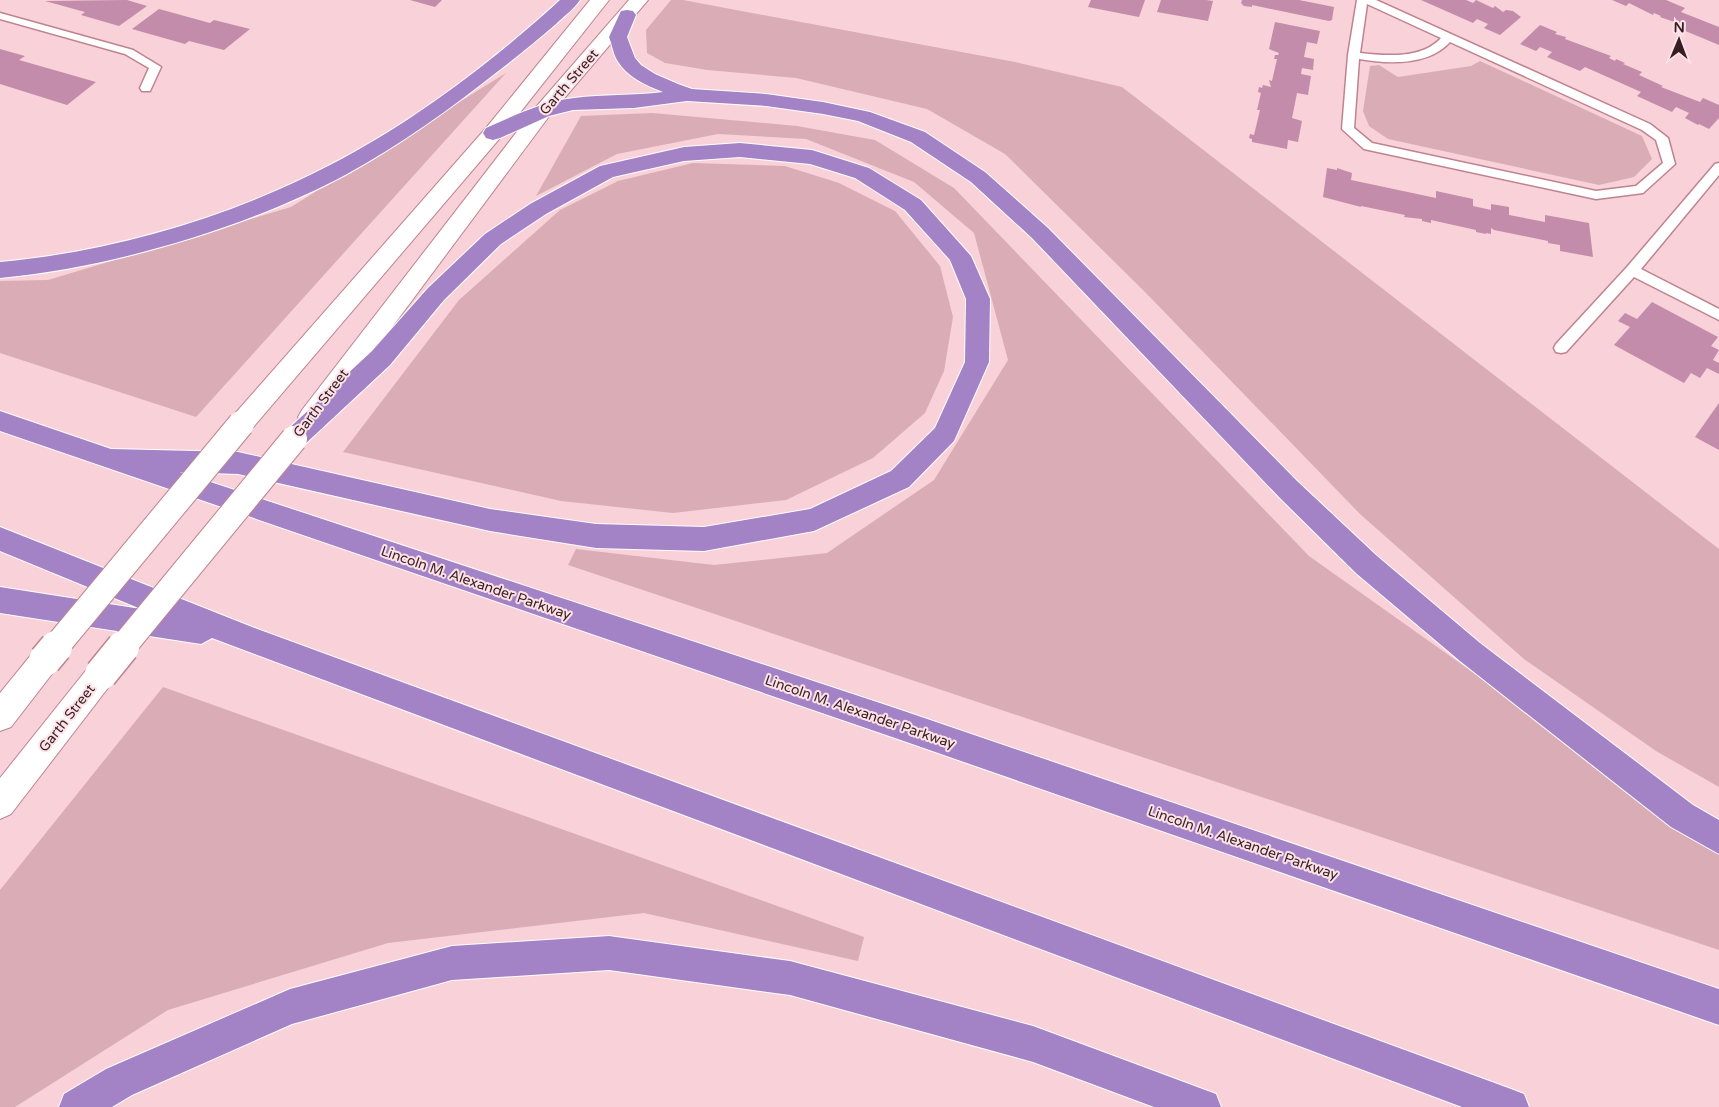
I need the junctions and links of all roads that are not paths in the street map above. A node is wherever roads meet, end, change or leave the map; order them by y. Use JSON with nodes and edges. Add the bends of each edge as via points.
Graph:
{"nodes":[{"id":1,"x":571,"y":0,"type":"edge"},
{"id":2,"x":600,"y":0,"type":"edge"},
{"id":3,"x":639,"y":0,"type":"edge"},
{"id":4,"x":1362,"y":0,"type":"edge"},
{"id":5,"x":1367,"y":0,"type":"edge"},
{"id":6,"x":627,"y":15,"type":"junction"},
{"id":7,"x":0,"y":16,"type":"edge"},
{"id":8,"x":1447,"y":38,"type":"junction"},
{"id":9,"x":1354,"y":55,"type":"junction"},
{"id":10,"x":146,"y":88,"type":"dead end"},
{"id":11,"x":687,"y":95,"type":"junction"},
{"id":12,"x":543,"y":111,"type":"junction"},
{"id":13,"x":493,"y":133,"type":"junction"},
{"id":14,"x":1719,"y":167,"type":"edge"},
{"id":15,"x":0,"y":270,"type":"edge"},
{"id":16,"x":1632,"y":270,"type":"junction"},
{"id":17,"x":1719,"y":315,"type":"edge"},
{"id":18,"x":1561,"y":348,"type":"dead end"},
{"id":19,"x":0,"y":421,"type":"edge"},
{"id":20,"x":294,"y":439,"type":"junction"},
{"id":21,"x":111,"y":460,"type":"junction"},
{"id":22,"x":0,"y":539,"type":"edge"},
{"id":23,"x":0,"y":600,"type":"edge"},
{"id":24,"x":246,"y":638,"type":"junction"},
{"id":25,"x":0,"y":717,"type":"edge"},
{"id":26,"x":0,"y":803,"type":"edge"},
{"id":27,"x":1719,"y":838,"type":"edge"},
{"id":28,"x":1719,"y":1007,"type":"edge"},
{"id":29,"x":77,"y":1107,"type":"edge"},
{"id":30,"x":1204,"y":1107,"type":"edge"},
{"id":31,"x":1511,"y":1107,"type":"edge"}],
"edges":[{"from":1,"to":15,"type":"highway","via":[[535,34],[460,92],[326,176],[238,214],[135,247]]},
{"from":2,"to":13,"type":"main road","name":"Garth Street"},
{"from":3,"to":6,"type":"main road","name":"Garth Street"},
{"from":4,"to":9,"type":"lane"},
{"from":5,"to":8,"type":"lane"},
{"from":6,"to":11,"type":"highway","via":[[618,37],[628,62],[651,80]]},
{"from":6,"to":12,"type":"main road","name":"Garth Street"},
{"from":7,"to":10,"type":"lane","via":[[129,52],[155,67]]},
{"from":8,"to":9,"type":"lane","via":[[1433,51],[1400,58]]},
{"from":8,"to":9,"type":"lane","via":[[1646,127],[1662,138],[1669,164],[1639,190],[1596,195],[1368,146],[1348,129]]},
{"from":11,"to":12,"type":"highway","via":[[634,102],[573,104]]},
{"from":11,"to":27,"type":"highway","via":[[766,100],[863,116],[918,138],[978,177],[1040,233],[1288,489],[1367,565],[1478,658],[1682,816]]},
{"from":12,"to":13,"type":"highway"},
{"from":12,"to":20,"type":"main road","name":"Garth Street"},
{"from":13,"to":25,"type":"main road","name":"Garth Street","bridge":true,"via":[[241,424]]},
{"from":14,"to":16,"type":"lane"},
{"from":16,"to":17,"type":"lane"},
{"from":16,"to":18,"type":"lane"},
{"from":19,"to":21,"type":"highway","name":"Lincoln M. Alexander Parkway"},
{"from":20,"to":21,"type":"highway","via":[[381,358],[436,294],[493,239],[538,209],[607,171],[684,154],[740,150],[812,157],[862,173],[913,205],[960,256],[978,299],[977,362],[945,434],[900,479],[814,520],[704,538],[596,536],[490,520],[238,463]]},
{"from":20,"to":26,"type":"main road","name":"Garth Street","bridge":true},
{"from":21,"to":28,"type":"highway","name":"Lincoln M. Alexander Parkway","via":[[895,723]]},
{"from":22,"to":24,"type":"highway"},
{"from":23,"to":24,"type":"highway"},
{"from":24,"to":31,"type":"highway"},
{"from":29,"to":30,"type":"highway","via":[[119,1082],[290,1007],[452,963],[608,953],[790,978],[1033,1044]]}]}
